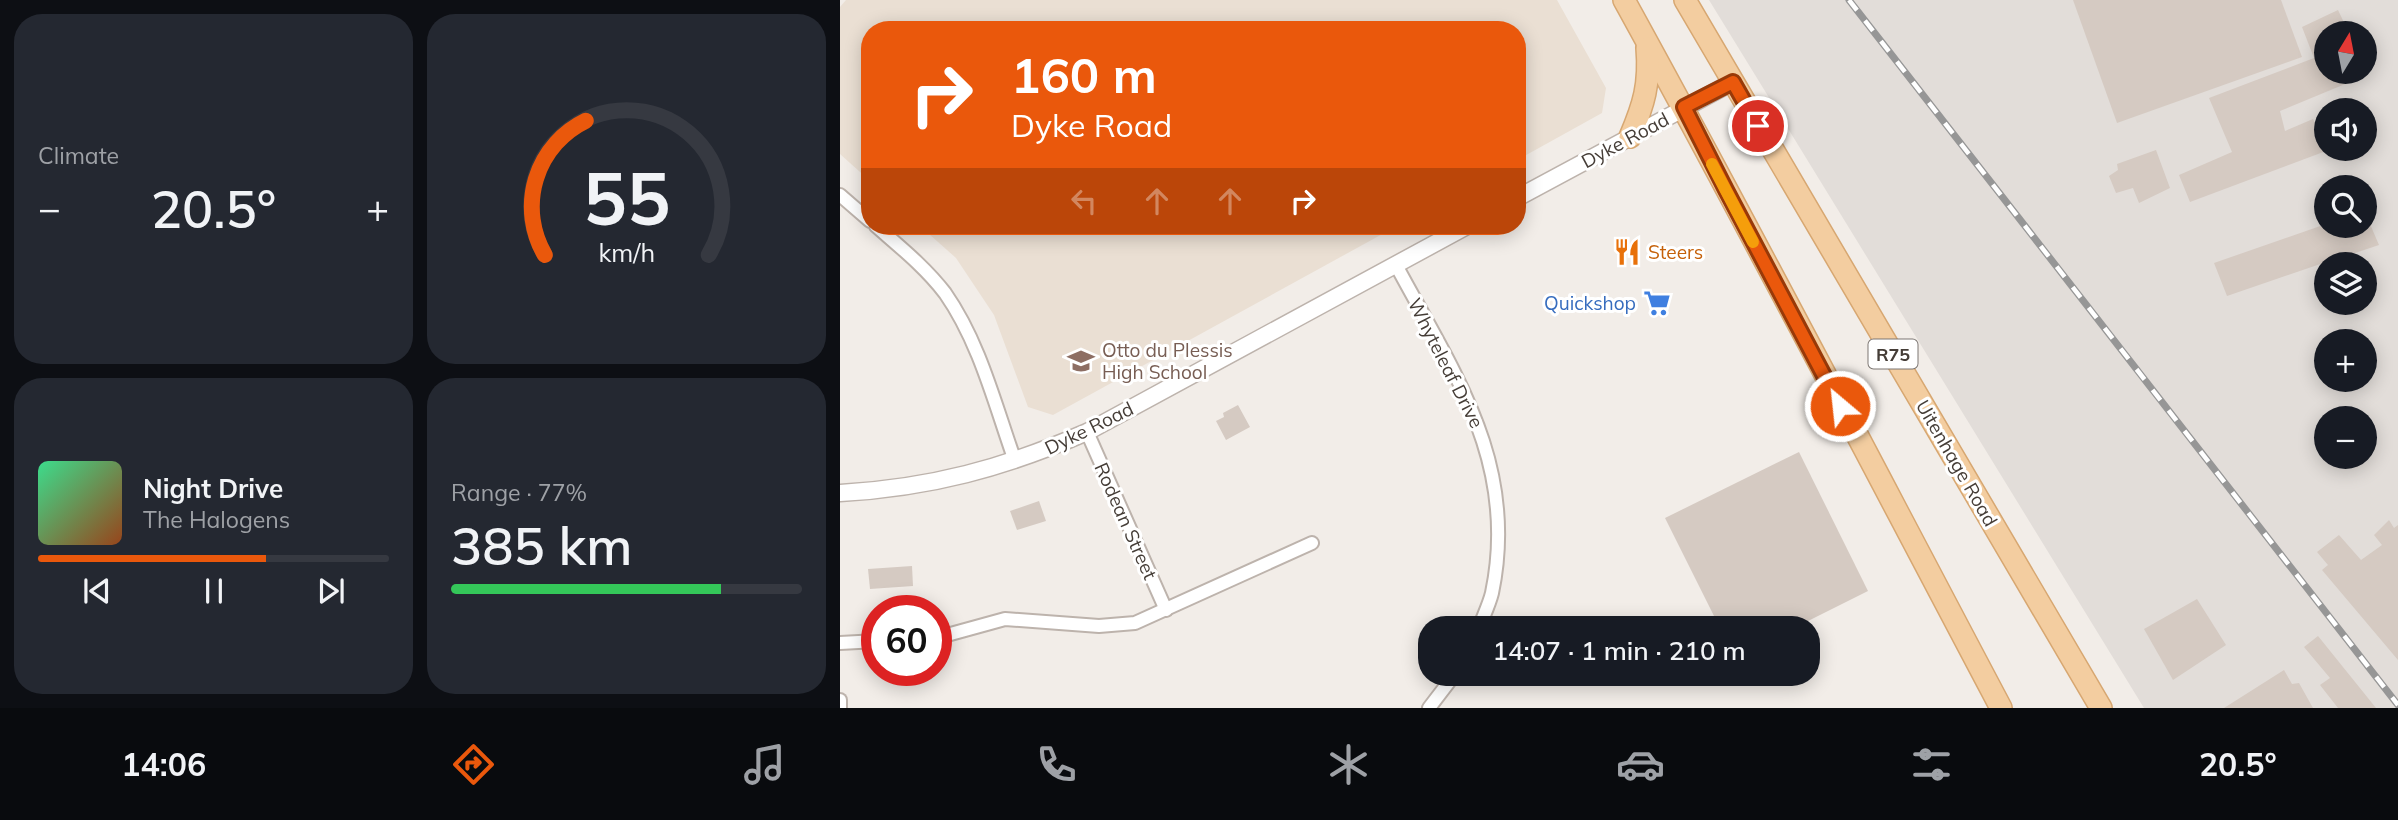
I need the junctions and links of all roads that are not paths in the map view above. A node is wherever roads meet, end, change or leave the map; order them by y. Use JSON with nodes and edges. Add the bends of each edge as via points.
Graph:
{"nodes":[{"id":1,"x":1624,"y":0,"type":"edge"},
{"id":2,"x":1685,"y":0,"type":"edge"},
{"id":3,"x":1647,"y":41,"type":"junction"},
{"id":4,"x":1733,"y":82,"type":"junction"},
{"id":5,"x":1684,"y":107,"type":"junction"},
{"id":6,"x":1630,"y":137,"type":"junction"},
{"id":7,"x":1526,"y":193,"type":"edge"},
{"id":8,"x":840,"y":195,"type":"edge"},
{"id":9,"x":861,"y":212,"type":"edge"},
{"id":10,"x":886,"y":235,"type":"edge"},
{"id":11,"x":1450,"y":235,"type":"edge"},
{"id":12,"x":1395,"y":265,"type":"junction"},
{"id":13,"x":1087,"y":432,"type":"junction"},
{"id":14,"x":1015,"y":461,"type":"junction"},
{"id":15,"x":840,"y":493,"type":"edge"},
{"id":16,"x":1312,"y":543,"type":"dead end"},
{"id":17,"x":1166,"y":610,"type":"junction"},
{"id":18,"x":1484,"y":616,"type":"edge"},
{"id":19,"x":952,"y":634,"type":"edge"},
{"id":20,"x":861,"y":642,"type":"edge"},
{"id":21,"x":840,"y":643,"type":"edge"},
{"id":22,"x":1446,"y":686,"type":"edge"},
{"id":23,"x":840,"y":700,"type":"edge"},
{"id":24,"x":840,"y":708,"type":"edge"},
{"id":25,"x":1429,"y":708,"type":"edge"},
{"id":26,"x":2001,"y":708,"type":"edge"},
{"id":27,"x":2101,"y":708,"type":"edge"}],
"edges":[{"from":1,"to":3,"type":"main road"},
{"from":2,"to":4,"type":"main road","name":"Uitenhage Road","number":"R75"},
{"from":3,"to":5,"type":"main road"},
{"from":3,"to":6,"type":"main road","via":[[1646,98]]},
{"from":4,"to":5,"type":"street","name":"Dyke Road"},
{"from":4,"to":27,"type":"main road","name":"Uitenhage Road","number":"R75"},
{"from":5,"to":6,"type":"street","name":"Dyke Road"},
{"from":5,"to":26,"type":"main road"},
{"from":6,"to":7,"type":"street","name":"Dyke Road"},
{"from":8,"to":9,"type":"street"},
{"from":10,"to":14,"type":"street","via":[[922,266],[963,323]]},
{"from":11,"to":12,"type":"street","name":"Dyke Road"},
{"from":12,"to":13,"type":"street","name":"Dyke Road"},
{"from":12,"to":18,"type":"street","name":"Whyteleaf Drive","via":[[1472,408],[1493,476],[1497,557]]},
{"from":13,"to":14,"type":"street","name":"Dyke Road"},
{"from":13,"to":17,"type":"street","name":"Rodean Street"},
{"from":14,"to":15,"type":"street","name":"Dyke Road","via":[[935,482]]},
{"from":16,"to":17,"type":"street"},
{"from":17,"to":19,"type":"street","via":[[1117,625],[1000,620]]},
{"from":20,"to":21,"type":"street"},
{"from":22,"to":25,"type":"street"},
{"from":23,"to":24,"type":"street"}]}
